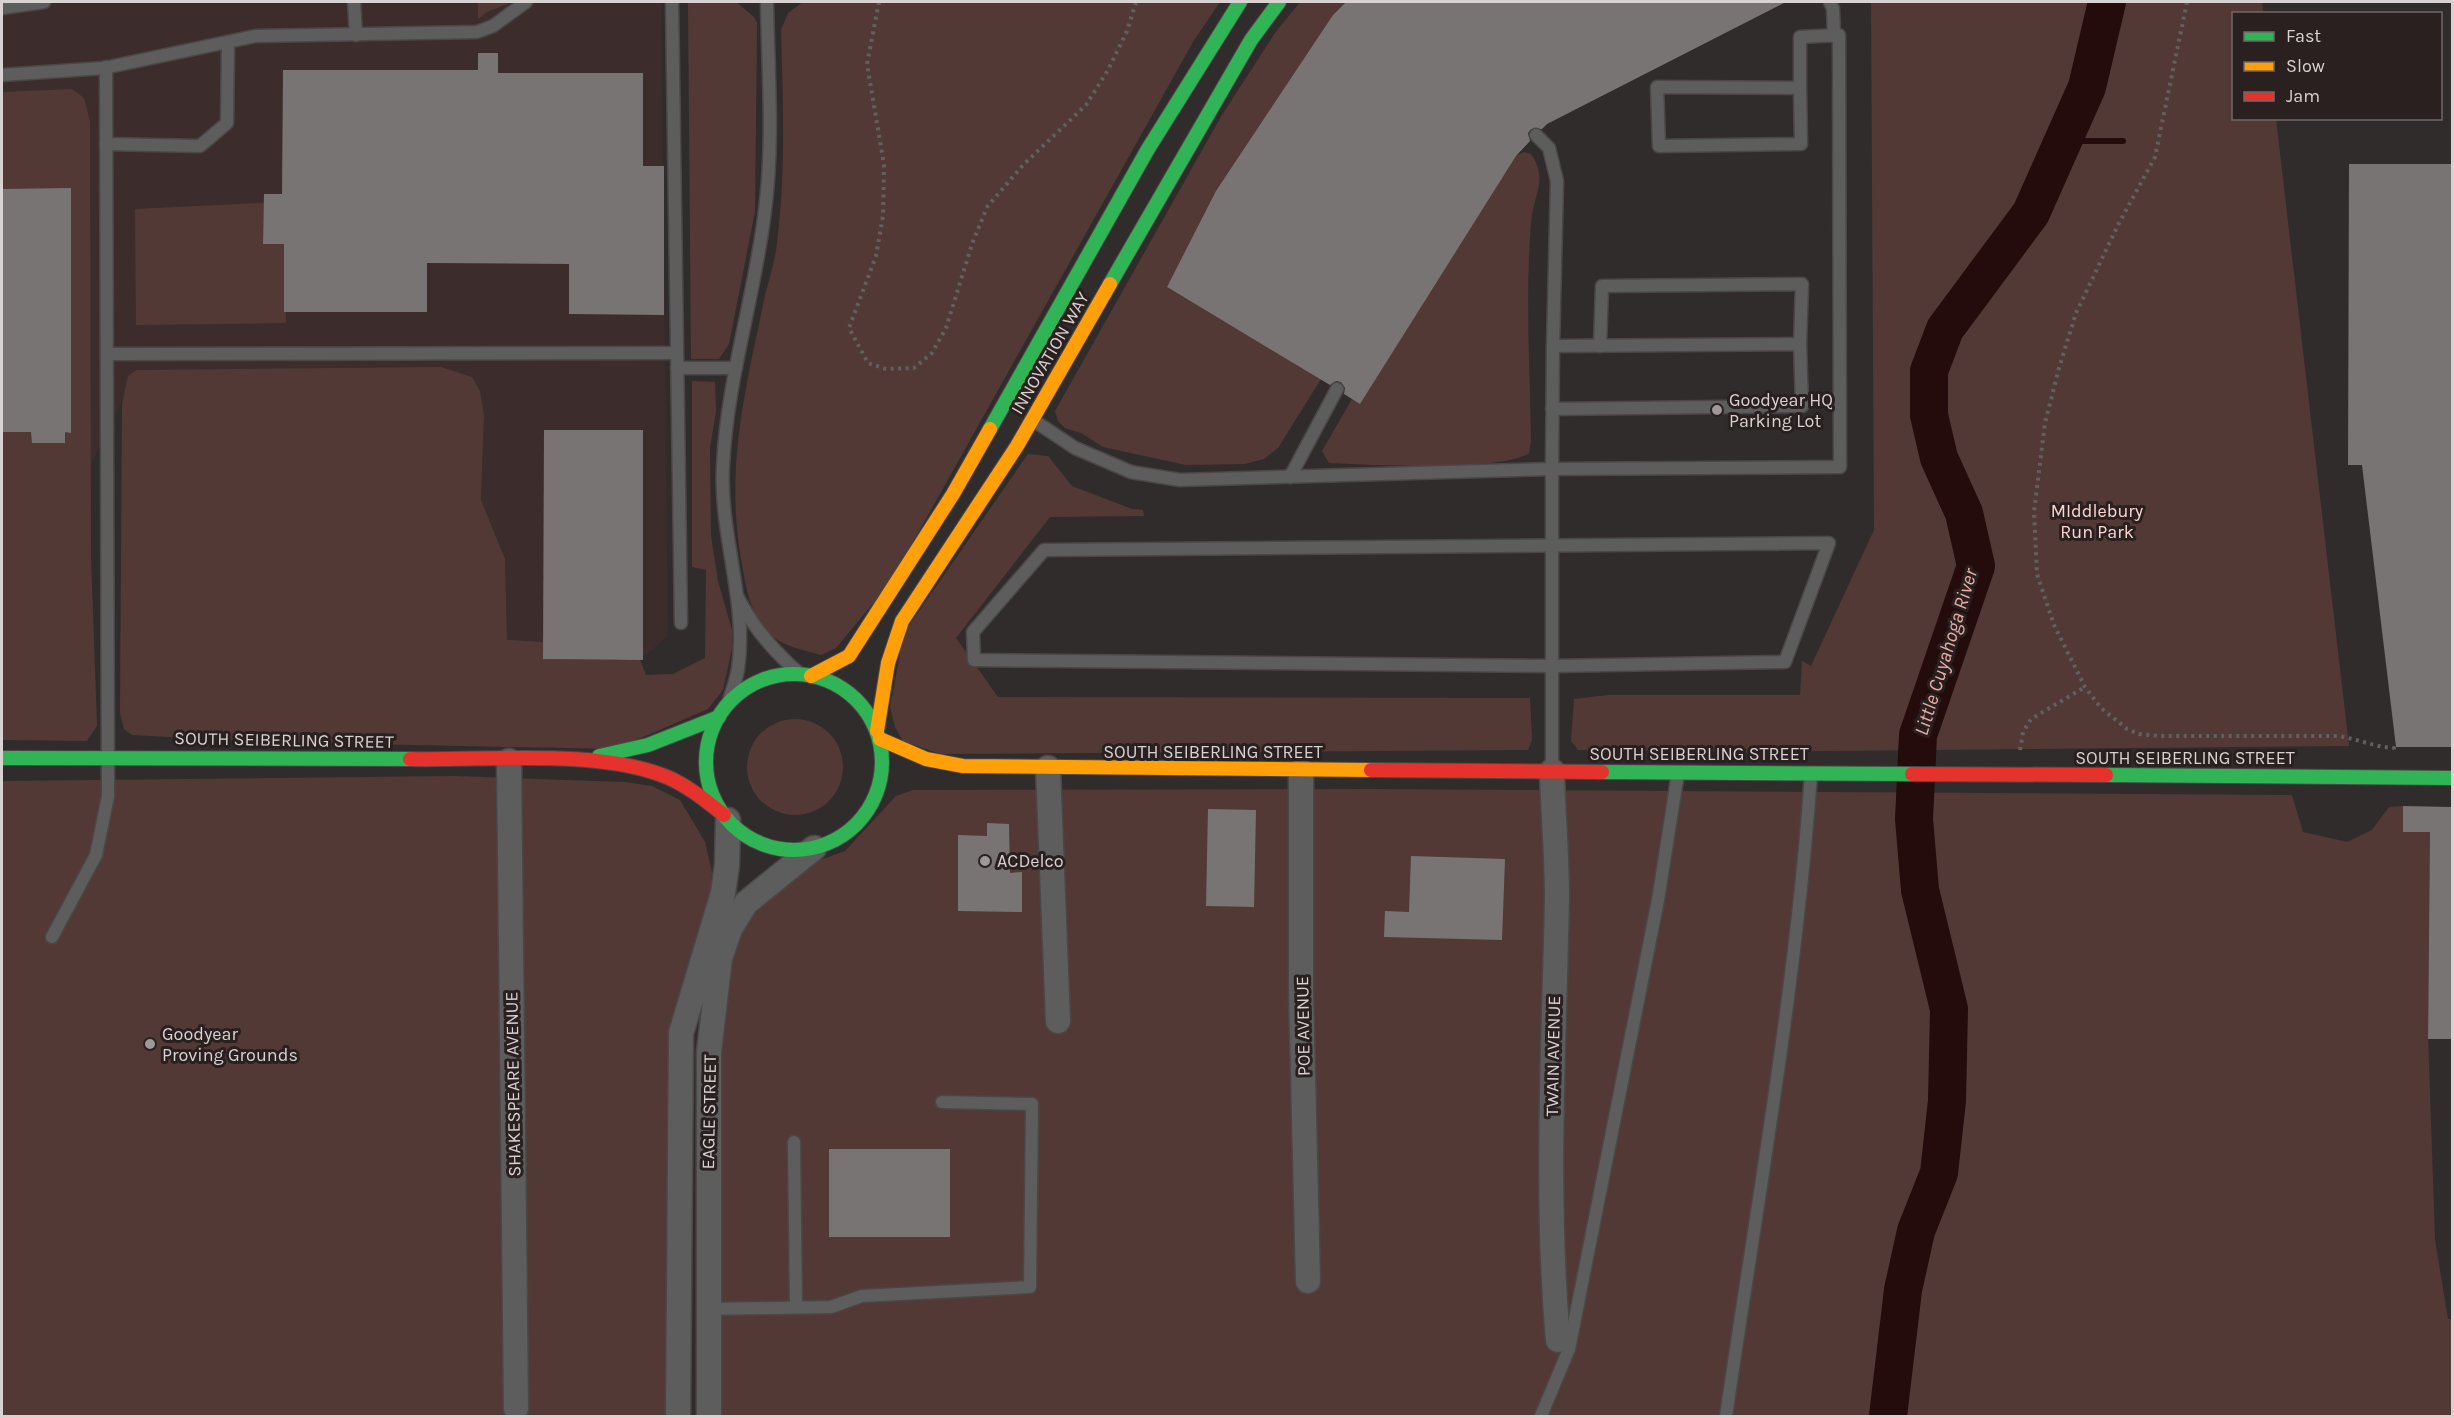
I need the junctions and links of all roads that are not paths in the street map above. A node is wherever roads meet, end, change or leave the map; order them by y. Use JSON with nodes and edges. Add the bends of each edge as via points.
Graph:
{"nodes":[{"id":1,"x":44,"y":2,"type":"edge"},
{"id":2,"x":354,"y":2,"type":"edge"},
{"id":3,"x":526,"y":2,"type":"edge"},
{"id":4,"x":672,"y":2,"type":"edge"},
{"id":5,"x":767,"y":2,"type":"edge"},
{"id":6,"x":1240,"y":2,"type":"edge"},
{"id":7,"x":1279,"y":2,"type":"edge"},
{"id":8,"x":1830,"y":2,"type":"edge"},
{"id":9,"x":2,"y":8,"type":"edge"},
{"id":10,"x":356,"y":35,"type":"junction"},
{"id":11,"x":1834,"y":36,"type":"junction"},
{"id":12,"x":228,"y":42,"type":"junction"},
{"id":13,"x":106,"y":67,"type":"junction"},
{"id":14,"x":2,"y":75,"type":"edge"},
{"id":15,"x":1800,"y":88,"type":"junction"},
{"id":16,"x":1536,"y":135,"type":"dead end"},
{"id":17,"x":106,"y":144,"type":"junction"},
{"id":18,"x":1800,"y":344,"type":"junction"},
{"id":19,"x":1553,"y":346,"type":"junction"},
{"id":20,"x":1600,"y":346,"type":"junction"},
{"id":21,"x":676,"y":353,"type":"junction"},
{"id":22,"x":107,"y":354,"type":"junction"},
{"id":23,"x":677,"y":368,"type":"junction"},
{"id":24,"x":736,"y":368,"type":"junction"},
{"id":25,"x":1337,"y":389,"type":"dead end"},
{"id":26,"x":1552,"y":409,"type":"junction"},
{"id":27,"x":1032,"y":420,"type":"junction"},
{"id":28,"x":1552,"y":469,"type":"junction"},
{"id":29,"x":1290,"y":477,"type":"junction"},
{"id":30,"x":1552,"y":544,"type":"junction"},
{"id":31,"x":736,"y":594,"type":"junction"},
{"id":32,"x":681,"y":623,"type":"dead end"},
{"id":33,"x":1552,"y":666,"type":"junction"},
{"id":34,"x":806,"y":675,"type":"junction"},
{"id":35,"x":728,"y":704,"type":"junction"},
{"id":36,"x":719,"y":717,"type":"junction"},
{"id":37,"x":878,"y":735,"type":"junction"},
{"id":38,"x":110,"y":757,"type":"junction"},
{"id":39,"x":2,"y":758,"type":"edge"},
{"id":40,"x":509,"y":761,"type":"junction"},
{"id":41,"x":567,"y":761,"type":"junction"},
{"id":42,"x":946,"y":766,"type":"junction"},
{"id":43,"x":1048,"y":768,"type":"junction"},
{"id":44,"x":1300,"y":771,"type":"junction"},
{"id":45,"x":1552,"y":771,"type":"junction"},
{"id":46,"x":923,"y":772,"type":"dead end"},
{"id":47,"x":1678,"y":772,"type":"junction"},
{"id":48,"x":1811,"y":773,"type":"junction"},
{"id":49,"x":2452,"y":778,"type":"edge"},
{"id":50,"x":726,"y":818,"type":"junction"},
{"id":51,"x":814,"y":848,"type":"junction"},
{"id":52,"x":52,"y":937,"type":"dead end"},
{"id":53,"x":1058,"y":1021,"type":"dead end"},
{"id":54,"x":942,"y":1102,"type":"dead end"},
{"id":55,"x":794,"y":1142,"type":"dead end"},
{"id":56,"x":1308,"y":1281,"type":"dead end"},
{"id":57,"x":796,"y":1306,"type":"junction"},
{"id":58,"x":709,"y":1309,"type":"junction"},
{"id":59,"x":1558,"y":1340,"type":"dead end"},
{"id":60,"x":516,"y":1408,"type":"dead end"},
{"id":61,"x":678,"y":1416,"type":"edge"},
{"id":62,"x":709,"y":1416,"type":"edge"},
{"id":63,"x":1540,"y":1416,"type":"edge"},
{"id":64,"x":1726,"y":1416,"type":"edge"}],
"edges":[{"from":1,"to":9,"type":"lane"},
{"from":2,"to":10,"type":"lane"},
{"from":3,"to":10,"type":"lane","via":[[493,26],[477,32]]},
{"from":4,"to":21,"type":"lane"},
{"from":5,"to":24,"type":"lane","via":[[768,182]]},
{"from":6,"to":34,"type":"main road","name":"INNOVATION WAY","via":[[1148,149],[953,495],[879,612],[849,656]]},
{"from":7,"to":27,"type":"main road","name":"INNOVATION WAY","via":[[1251,40]]},
{"from":8,"to":11,"type":"lane"},
{"from":10,"to":12,"type":"lane","via":[[255,36]]},
{"from":11,"to":15,"type":"lane","via":[[1800,37]]},
{"from":11,"to":28,"type":"lane","via":[[1839,36],[1840,467]]},
{"from":12,"to":13,"type":"lane"},
{"from":12,"to":17,"type":"lane","via":[[227,123],[200,146]]},
{"from":13,"to":14,"type":"lane"},
{"from":13,"to":17,"type":"lane"},
{"from":15,"to":15,"type":"lane","via":[[1657,87],[1659,146],[1801,144]]},
{"from":16,"to":19,"type":"lane","via":[[1549,148],[1557,181]]},
{"from":17,"to":22,"type":"lane"},
{"from":18,"to":20,"type":"lane"},
{"from":18,"to":20,"type":"lane","via":[[1802,284],[1602,286]]},
{"from":18,"to":26,"type":"lane","via":[[1802,406]]},
{"from":19,"to":20,"type":"lane"},
{"from":19,"to":26,"type":"lane"},
{"from":21,"to":22,"type":"lane"},
{"from":21,"to":23,"type":"lane"},
{"from":22,"to":38,"type":"lane"},
{"from":23,"to":24,"type":"lane"},
{"from":23,"to":32,"type":"lane"},
{"from":24,"to":31,"type":"lane","via":[[727,413],[723,468],[724,514]]},
{"from":25,"to":29,"type":"lane"},
{"from":26,"to":28,"type":"lane"},
{"from":27,"to":29,"type":"lane","via":[[1075,448],[1131,472],[1180,480]]},
{"from":27,"to":37,"type":"main road","name":"INNOVATION WAY","via":[[902,621],[888,663]]},
{"from":28,"to":29,"type":"lane"},
{"from":28,"to":30,"type":"lane"},
{"from":30,"to":33,"type":"lane"},
{"from":30,"to":33,"type":"lane","via":[[1829,543],[1785,662]]},
{"from":30,"to":33,"type":"lane","via":[[1044,550],[973,632],[974,660]]},
{"from":31,"to":34,"type":"lane","via":[[758,632],[780,657]]},
{"from":31,"to":35,"type":"lane","via":[[739,661]]},
{"from":33,"to":45,"type":"lane"},
{"from":34,"to":35,"type":"main road","via":[[766,679],[745,689]]},
{"from":34,"to":37,"type":"main road","via":[[826,680],[851,695]]},
{"from":35,"to":36,"type":"main road"},
{"from":36,"to":41,"type":"main road","name":"SOUTH SEIBERLING STREET","via":[[648,745]]},
{"from":36,"to":50,"type":"main road","via":[[709,741],[706,767],[712,793]]},
{"from":37,"to":42,"type":"main road","name":"SOUTH SEIBERLING STREET","via":[[911,756]]},
{"from":37,"to":51,"type":"main road","via":[[885,784],[856,826],[837,840]]},
{"from":38,"to":39,"type":"main road","name":"SOUTH SEIBERLING STREET"},
{"from":38,"to":40,"type":"main road","name":"SOUTH SEIBERLING STREET"},
{"from":38,"to":52,"type":"lane","via":[[108,796],[96,855]]},
{"from":40,"to":41,"type":"main road","name":"SOUTH SEIBERLING STREET"},
{"from":40,"to":60,"type":"street","name":"SHAKESPEARE AVENUE"},
{"from":41,"to":50,"type":"main road","name":"SOUTH SEIBERLING STREET","via":[[666,777],[685,786]]},
{"from":42,"to":43,"type":"main road","name":"SOUTH SEIBERLING STREET"},
{"from":42,"to":46,"type":"main road","name":"SOUTH SEIBERLING STREET"},
{"from":43,"to":44,"type":"main road","name":"SOUTH SEIBERLING STREET"},
{"from":43,"to":53,"type":"street"},
{"from":44,"to":45,"type":"main road","name":"SOUTH SEIBERLING STREET"},
{"from":44,"to":56,"type":"street","name":"POE AVENUE"},
{"from":45,"to":47,"type":"main road","name":"SOUTH SEIBERLING STREET"},
{"from":45,"to":59,"type":"street","name":"TWAIN AVENUE","via":[[1557,895],[1550,1192]]},
{"from":47,"to":48,"type":"main road","name":"SOUTH SEIBERLING STREET"},
{"from":47,"to":63,"type":"lane","via":[[1658,900],[1569,1349]]},
{"from":48,"to":49,"type":"main road","name":"SOUTH SEIBERLING STREET"},
{"from":48,"to":64,"type":"lane","via":[[1773,1106]]},
{"from":50,"to":51,"type":"main road","via":[[764,845],[789,850]]},
{"from":50,"to":61,"type":"street","name":"EAGLE STREET","via":[[723,893],[681,1033]]},
{"from":51,"to":58,"type":"street","name":"EAGLE STREET","via":[[746,903],[730,929],[720,958],[709,1052]]},
{"from":54,"to":57,"type":"lane","via":[[1032,1104],[1030,1287],[862,1296],[831,1307]]},
{"from":55,"to":57,"type":"lane"},
{"from":57,"to":58,"type":"lane"},
{"from":58,"to":62,"type":"street","name":"EAGLE STREET"}]}
